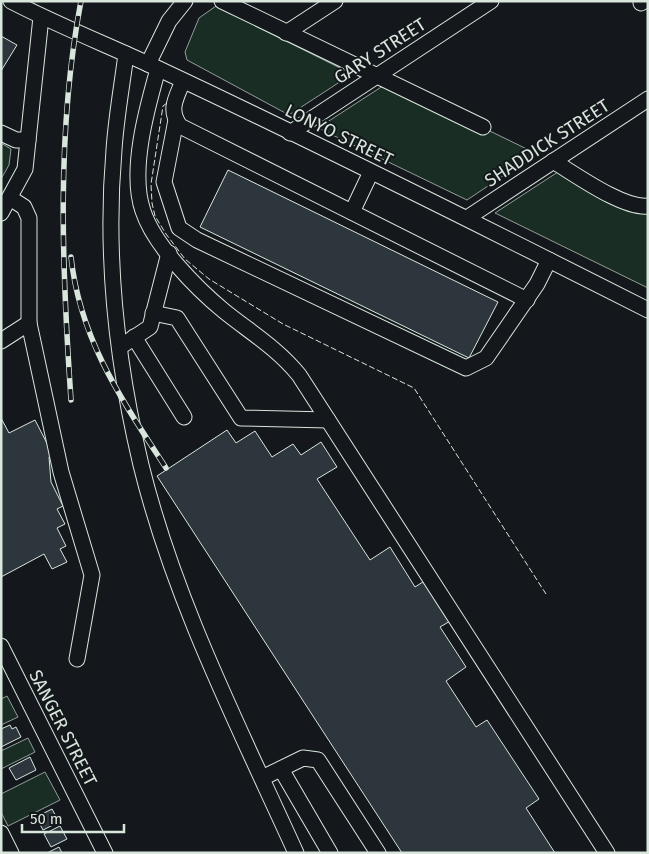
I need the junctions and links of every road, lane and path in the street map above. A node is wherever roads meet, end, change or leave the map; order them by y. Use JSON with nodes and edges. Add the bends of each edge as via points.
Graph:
{"nodes":[{"id":1,"x":11,"y":1,"type":"edge"},
{"id":2,"x":185,"y":1,"type":"edge"},
{"id":3,"x":222,"y":1,"type":"edge"},
{"id":4,"x":335,"y":1,"type":"edge"},
{"id":5,"x":491,"y":1,"type":"edge"},
{"id":6,"x":42,"y":17,"type":"junction"},
{"id":7,"x":286,"y":33,"type":"junction"},
{"id":8,"x":126,"y":54,"type":"junction"},
{"id":9,"x":153,"y":66,"type":"junction"},
{"id":10,"x":376,"y":76,"type":"junction"},
{"id":11,"x":183,"y":81,"type":"junction"},
{"id":12,"x":648,"y":99,"type":"edge"},
{"id":13,"x":176,"y":120,"type":"junction"},
{"id":14,"x":483,"y":127,"type":"dead end"},
{"id":15,"x":1,"y":133,"type":"edge"},
{"id":16,"x":290,"y":133,"type":"junction"},
{"id":17,"x":28,"y":140,"type":"junction"},
{"id":18,"x":114,"y":150,"type":"junction"},
{"id":19,"x":140,"y":152,"type":"junction"},
{"id":20,"x":553,"y":161,"type":"junction"},
{"id":21,"x":371,"y":172,"type":"junction"},
{"id":22,"x":10,"y":198,"type":"junction"},
{"id":23,"x":648,"y":206,"type":"edge"},
{"id":24,"x":352,"y":212,"type":"junction"},
{"id":25,"x":1,"y":213,"type":"edge"},
{"id":26,"x":467,"y":218,"type":"junction"},
{"id":27,"x":169,"y":253,"type":"junction"},
{"id":28,"x":549,"y":260,"type":"junction"},
{"id":29,"x":527,"y":300,"type":"junction"},
{"id":30,"x":648,"y":310,"type":"edge"},
{"id":31,"x":153,"y":313,"type":"junction"},
{"id":32,"x":29,"y":323,"type":"junction"},
{"id":33,"x":134,"y":337,"type":"junction"},
{"id":34,"x":1,"y":341,"type":"edge"},
{"id":35,"x":120,"y":347,"type":"junction"},
{"id":36,"x":184,"y":418,"type":"dead end"},
{"id":37,"x":328,"y":420,"type":"junction"},
{"id":38,"x":1,"y":646,"type":"edge"},
{"id":39,"x":77,"y":659,"type":"dead end"},
{"id":40,"x":281,"y":769,"type":"junction"},
{"id":41,"x":262,"y":778,"type":"junction"},
{"id":42,"x":1,"y":833,"type":"edge"},
{"id":43,"x":11,"y":853,"type":"edge"},
{"id":44,"x":105,"y":853,"type":"edge"},
{"id":45,"x":296,"y":853,"type":"edge"},
{"id":46,"x":330,"y":853,"type":"edge"},
{"id":47,"x":378,"y":853,"type":"edge"},
{"id":48,"x":607,"y":853,"type":"edge"}],
"edges":[{"from":1,"to":6,"type":"street","name":"LONYO STREET"},
{"from":2,"to":9,"type":"street","via":[[169,21]]},
{"from":3,"to":7,"type":"street"},
{"from":4,"to":7,"type":"street"},
{"from":5,"to":10,"type":"street","name":"GARY STREET"},
{"from":6,"to":8,"type":"street","name":"LONYO STREET"},
{"from":6,"to":17,"type":"street"},
{"from":7,"to":10,"type":"street"},
{"from":8,"to":9,"type":"street","name":"LONYO STREET"},
{"from":8,"to":18,"type":"street"},
{"from":9,"to":11,"type":"street","name":"LONYO STREET"},
{"from":9,"to":19,"type":"street"},
{"from":10,"to":14,"type":"street"},
{"from":10,"to":16,"type":"street","name":"GARY STREET"},
{"from":11,"to":13,"type":"street","via":[[172,107]]},
{"from":11,"to":16,"type":"street","name":"LONYO STREET"},
{"from":12,"to":20,"type":"street","name":"SHADDICK STREET"},
{"from":13,"to":24,"type":"street","via":[[180,126]]},
{"from":13,"to":29,"type":"street","via":[[164,182],[179,228],[197,240],[466,368],[486,358]]},
{"from":15,"to":17,"type":"street","via":[[16,140]]},
{"from":16,"to":21,"type":"street","name":"LONYO STREET"},
{"from":17,"to":22,"type":"street","via":[[25,169]]},
{"from":18,"to":19,"type":"street"},
{"from":18,"to":35,"type":"street","via":[[112,264]]},
{"from":19,"to":27,"type":"street","via":[[142,210]]},
{"from":20,"to":23,"type":"street","via":[[620,200]]},
{"from":20,"to":26,"type":"street","name":"SHADDICK STREET"},
{"from":21,"to":24,"type":"street"},
{"from":21,"to":26,"type":"street","name":"LONYO STREET"},
{"from":22,"to":25,"type":"street"},
{"from":22,"to":32,"type":"street","via":[[24,207],[29,218]]},
{"from":24,"to":29,"type":"street"},
{"from":26,"to":28,"type":"street","name":"LONYO STREET"},
{"from":27,"to":31,"type":"street"},
{"from":27,"to":37,"type":"street","via":[[213,302],[282,356],[299,375]]},
{"from":28,"to":29,"type":"street"},
{"from":28,"to":30,"type":"street","name":"LONYO STREET"},
{"from":31,"to":33,"type":"street","via":[[150,327]]},
{"from":31,"to":37,"type":"street","via":[[177,318],[241,418]]},
{"from":32,"to":34,"type":"street"},
{"from":32,"to":39,"type":"street","via":[[61,472],[92,576]]},
{"from":33,"to":35,"type":"street"},
{"from":33,"to":36,"type":"street"},
{"from":35,"to":41,"type":"street","via":[[142,466],[167,552],[208,658]]},
{"from":37,"to":48,"type":"street"},
{"from":38,"to":44,"type":"street","name":"SANGER STREET"},
{"from":40,"to":41,"type":"street"},
{"from":40,"to":46,"type":"street"},
{"from":40,"to":47,"type":"street","via":[[303,758],[318,760]]},
{"from":41,"to":45,"type":"street"},
{"from":42,"to":43,"type":"street"}]}
